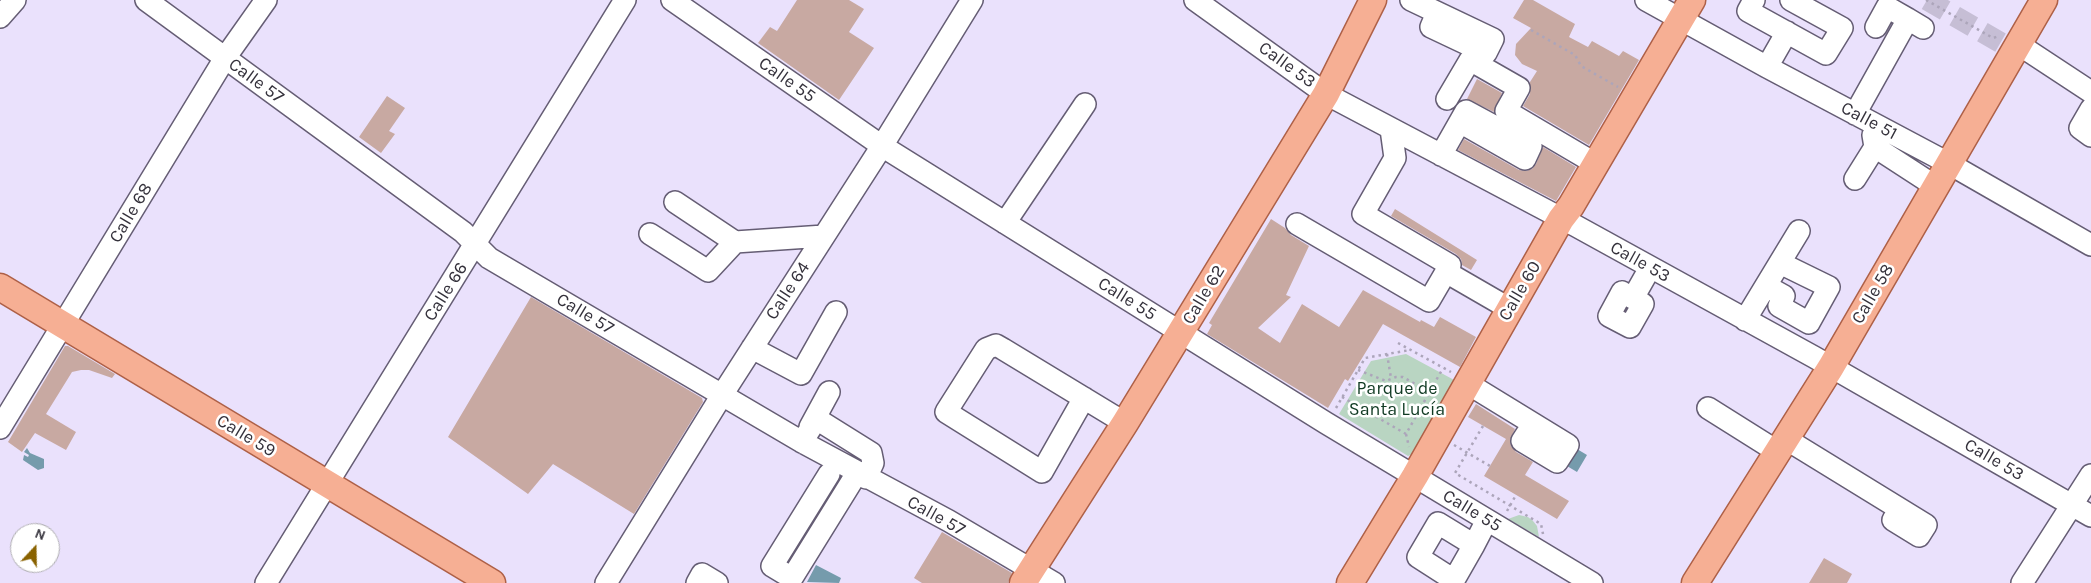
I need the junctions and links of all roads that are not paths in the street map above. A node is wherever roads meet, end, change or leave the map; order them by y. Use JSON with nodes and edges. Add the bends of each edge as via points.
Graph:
{"nodes":[{"id":1,"x":14,"y":0,"type":"edge"},
{"id":2,"x":146,"y":0,"type":"edge"},
{"id":3,"x":266,"y":0,"type":"edge"},
{"id":4,"x":625,"y":0,"type":"edge"},
{"id":5,"x":672,"y":0,"type":"edge"},
{"id":6,"x":972,"y":0,"type":"edge"},
{"id":7,"x":1195,"y":0,"type":"edge"},
{"id":8,"x":1373,"y":0,"type":"edge"},
{"id":9,"x":1411,"y":0,"type":"edge"},
{"id":10,"x":1646,"y":0,"type":"edge"},
{"id":11,"x":1754,"y":0,"type":"edge"},
{"id":12,"x":1792,"y":0,"type":"edge"},
{"id":13,"x":2044,"y":0,"type":"edge"},
{"id":14,"x":1685,"y":12,"type":"edge"},
{"id":15,"x":1437,"y":13,"type":"dead end"},
{"id":16,"x":0,"y":17,"type":"edge"},
{"id":17,"x":1876,"y":26,"type":"dead end"},
{"id":18,"x":1787,"y":32,"type":"junction"},
{"id":19,"x":2018,"y":44,"type":"junction"},
{"id":20,"x":225,"y":58,"type":"junction"},
{"id":21,"x":1767,"y":67,"type":"junction"},
{"id":22,"x":2091,"y":92,"type":"edge"},
{"id":23,"x":1326,"y":94,"type":"junction"},
{"id":24,"x":1447,"y":99,"type":"dead end"},
{"id":25,"x":1085,"y":104,"type":"dead end"},
{"id":26,"x":2091,"y":109,"type":"edge"},
{"id":27,"x":1855,"y":114,"type":"junction"},
{"id":28,"x":1460,"y":122,"type":"dead end"},
{"id":29,"x":1878,"y":126,"type":"junction"},
{"id":30,"x":1391,"y":129,"type":"junction"},
{"id":31,"x":2091,"y":136,"type":"edge"},
{"id":32,"x":882,"y":146,"type":"junction"},
{"id":33,"x":1875,"y":147,"type":"junction"},
{"id":34,"x":1441,"y":155,"type":"junction"},
{"id":35,"x":1593,"y":162,"type":"junction"},
{"id":36,"x":1948,"y":163,"type":"junction"},
{"id":37,"x":1855,"y":179,"type":"dead end"},
{"id":38,"x":1935,"y":186,"type":"junction"},
{"id":39,"x":675,"y":202,"type":"dead end"},
{"id":40,"x":1562,"y":219,"type":"junction"},
{"id":41,"x":1005,"y":223,"type":"junction"},
{"id":42,"x":1297,"y":224,"type":"dead end"},
{"id":43,"x":1799,"y":231,"type":"dead end"},
{"id":44,"x":650,"y":234,"type":"dead end"},
{"id":45,"x":824,"y":236,"type":"junction"},
{"id":46,"x":735,"y":242,"type":"junction"},
{"id":47,"x":475,"y":244,"type":"junction"},
{"id":48,"x":2091,"y":245,"type":"edge"},
{"id":49,"x":1780,"y":262,"type":"junction"},
{"id":50,"x":1650,"y":268,"type":"junction"},
{"id":51,"x":1446,"y":272,"type":"junction"},
{"id":52,"x":1766,"y":286,"type":"junction"},
{"id":53,"x":0,"y":287,"type":"edge"},
{"id":54,"x":1633,"y":298,"type":"dead end"},
{"id":55,"x":1506,"y":307,"type":"junction"},
{"id":56,"x":836,"y":312,"type":"dead end"},
{"id":57,"x":1746,"y":320,"type":"junction"},
{"id":58,"x":63,"y":324,"type":"junction"},
{"id":59,"x":1191,"y":339,"type":"junction"},
{"id":60,"x":752,"y":348,"type":"junction"},
{"id":61,"x":1831,"y":367,"type":"junction"},
{"id":62,"x":1460,"y":378,"type":"junction"},
{"id":63,"x":829,"y":392,"type":"dead end"},
{"id":64,"x":722,"y":395,"type":"junction"},
{"id":65,"x":1084,"y":398,"type":"junction"},
{"id":66,"x":1708,"y":408,"type":"dead end"},
{"id":67,"x":1125,"y":423,"type":"junction"},
{"id":68,"x":1533,"y":424,"type":"dead end"},
{"id":69,"x":0,"y":428,"type":"edge"},
{"id":70,"x":806,"y":434,"type":"junction"},
{"id":71,"x":1782,"y":446,"type":"junction"},
{"id":72,"x":829,"y":474,"type":"dead end"},
{"id":73,"x":862,"y":475,"type":"junction"},
{"id":74,"x":2091,"y":475,"type":"edge"},
{"id":75,"x":1419,"y":479,"type":"junction"},
{"id":76,"x":326,"y":484,"type":"junction"},
{"id":77,"x":2071,"y":504,"type":"junction"},
{"id":78,"x":1900,"y":509,"type":"dead end"},
{"id":79,"x":2091,"y":516,"type":"edge"},
{"id":80,"x":1495,"y":518,"type":"junction"},
{"id":81,"x":1474,"y":545,"type":"dead end"},
{"id":82,"x":1026,"y":577,"type":"edge"},
{"id":83,"x":266,"y":583,"type":"edge"},
{"id":84,"x":492,"y":583,"type":"edge"},
{"id":85,"x":606,"y":583,"type":"edge"},
{"id":86,"x":697,"y":583,"type":"edge"},
{"id":87,"x":717,"y":583,"type":"edge"},
{"id":88,"x":1054,"y":583,"type":"edge"},
{"id":89,"x":1341,"y":583,"type":"edge"},
{"id":90,"x":1350,"y":583,"type":"edge"},
{"id":91,"x":1359,"y":583,"type":"edge"},
{"id":92,"x":1592,"y":583,"type":"edge"},
{"id":93,"x":1695,"y":583,"type":"edge"},
{"id":94,"x":2022,"y":583,"type":"edge"}],
"edges":[{"from":1,"to":16,"type":"street"},
{"from":2,"to":20,"type":"street","name":"Calle 57"},
{"from":3,"to":20,"type":"street","name":"Calle 68"},
{"from":4,"to":47,"type":"street","name":"Calle 66"},
{"from":5,"to":32,"type":"street","name":"Calle 55"},
{"from":6,"to":32,"type":"street","name":"Calle 64"},
{"from":7,"to":23,"type":"street","name":"Calle 53"},
{"from":8,"to":23,"type":"main road","name":"Calle 62"},
{"from":9,"to":15,"type":"street"},
{"from":10,"to":14,"type":"street","name":"Calle 51"},
{"from":11,"to":18,"type":"street","via":[[1748,11]]},
{"from":12,"to":18,"type":"street","via":[[1842,28],[1826,54]]},
{"from":13,"to":19,"type":"main road","name":"Calle 58"},
{"from":14,"to":21,"type":"street","name":"Calle 51"},
{"from":14,"to":35,"type":"main road","name":"Calle 60"},
{"from":14,"to":35,"type":"street","via":[[1671,22]]},
{"from":14,"to":40,"type":"street"},
{"from":17,"to":27,"type":"street","via":[[1887,7],[1916,24]]},
{"from":18,"to":21,"type":"street"},
{"from":19,"to":22,"type":"street"},
{"from":19,"to":36,"type":"main road","name":"Calle 58"},
{"from":20,"to":47,"type":"street","name":"Calle 57"},
{"from":20,"to":58,"type":"street","name":"Calle 68"},
{"from":21,"to":27,"type":"street","name":"Calle 51"},
{"from":23,"to":30,"type":"street","name":"Calle 53"},
{"from":23,"to":59,"type":"main road","name":"Calle 62"},
{"from":24,"to":35,"type":"street","via":[[1470,60],[1519,88],[1506,112]]},
{"from":25,"to":41,"type":"street"},
{"from":26,"to":31,"type":"street","via":[[2080,128]]},
{"from":27,"to":29,"type":"street","name":"Calle 51"},
{"from":28,"to":34,"type":"street"},
{"from":29,"to":33,"type":"street","via":[[1872,136]]},
{"from":29,"to":36,"type":"street","name":"Calle 51"},
{"from":30,"to":34,"type":"street","name":"Calle 53"},
{"from":30,"to":51,"type":"street","via":[[1395,158],[1362,214],[1450,265]]},
{"from":32,"to":41,"type":"street","name":"Calle 55"},
{"from":32,"to":45,"type":"street","name":"Calle 64"},
{"from":33,"to":37,"type":"street"},
{"from":33,"to":38,"type":"street"},
{"from":34,"to":40,"type":"street","name":"Calle 53"},
{"from":35,"to":40,"type":"main road","name":"Calle 60"},
{"from":36,"to":38,"type":"main road","name":"Calle 58"},
{"from":36,"to":48,"type":"street","name":"Calle 51"},
{"from":38,"to":61,"type":"main road","name":"Calle 58"},
{"from":39,"to":46,"type":"street"},
{"from":40,"to":50,"type":"street","name":"Calle 53"},
{"from":40,"to":55,"type":"main road","name":"Calle 60"},
{"from":40,"to":62,"type":"street"},
{"from":41,"to":59,"type":"street","name":"Calle 55"},
{"from":42,"to":51,"type":"street","via":[[1429,301]]},
{"from":43,"to":49,"type":"street"},
{"from":44,"to":46,"type":"street","via":[[708,271]]},
{"from":45,"to":46,"type":"street"},
{"from":45,"to":60,"type":"street","name":"Calle 64"},
{"from":47,"to":64,"type":"street","name":"Calle 57","via":[[489,258]]},
{"from":47,"to":76,"type":"street","name":"Calle 66"},
{"from":49,"to":52,"type":"street"},
{"from":49,"to":52,"type":"street","via":[[1829,287],[1809,323],[1779,306],[1784,296]]},
{"from":50,"to":54,"type":"street"},
{"from":50,"to":57,"type":"street","name":"Calle 53"},
{"from":51,"to":55,"type":"street"},
{"from":52,"to":57,"type":"street"},
{"from":53,"to":58,"type":"main road","name":"Calle 59"},
{"from":55,"to":62,"type":"street"},
{"from":55,"to":75,"type":"main road","name":"Calle 60"},
{"from":56,"to":60,"type":"street","via":[[802,374]]},
{"from":57,"to":61,"type":"street","name":"Calle 53"},
{"from":58,"to":69,"type":"street","name":"Calle 68"},
{"from":58,"to":76,"type":"main road","name":"Calle 59"},
{"from":59,"to":62,"type":"street","via":[[1331,415],[1410,463],[1418,457]]},
{"from":59,"to":67,"type":"main road","name":"Calle 62"},
{"from":59,"to":75,"type":"street","name":"Calle 55"},
{"from":59,"to":89,"type":"street","via":[[1403,476],[1403,481]]},
{"from":60,"to":64,"type":"street","name":"Calle 64"},
{"from":61,"to":71,"type":"main road","name":"Calle 58"},
{"from":61,"to":77,"type":"street","name":"Calle 53"},
{"from":62,"to":68,"type":"street"},
{"from":62,"to":75,"type":"street","via":[[1444,440]]},
{"from":63,"to":70,"type":"street"},
{"from":64,"to":70,"type":"street","name":"Calle 57"},
{"from":64,"to":85,"type":"street","name":"Calle 64"},
{"from":65,"to":65,"type":"street","via":[[996,346],[986,349],[946,412],[1042,472]]},
{"from":65,"to":67,"type":"street"},
{"from":66,"to":71,"type":"street"},
{"from":67,"to":82,"type":"main road","name":"Calle 62"},
{"from":70,"to":73,"type":"street","via":[[814,424],[823,423],[867,450],[873,463]]},
{"from":71,"to":78,"type":"street"},
{"from":71,"to":93,"type":"main road","name":"Calle 58"},
{"from":72,"to":73,"type":"street","via":[[772,566],[792,578]]},
{"from":73,"to":82,"type":"street","name":"Calle 57","via":[[948,521]]},
{"from":74,"to":77,"type":"street"},
{"from":75,"to":80,"type":"street","name":"Calle 55"},
{"from":75,"to":90,"type":"main road","name":"Calle 60"},
{"from":75,"to":91,"type":"street"},
{"from":76,"to":83,"type":"street","name":"Calle 66"},
{"from":76,"to":84,"type":"main road","name":"Calle 59"},
{"from":77,"to":79,"type":"street","name":"Calle 53"},
{"from":77,"to":94,"type":"street"},
{"from":80,"to":81,"type":"street"},
{"from":80,"to":92,"type":"street","name":"Calle 55"},
{"from":82,"to":88,"type":"street","name":"Calle 57"},
{"from":86,"to":87,"type":"street","via":[[702,574]]}]}
